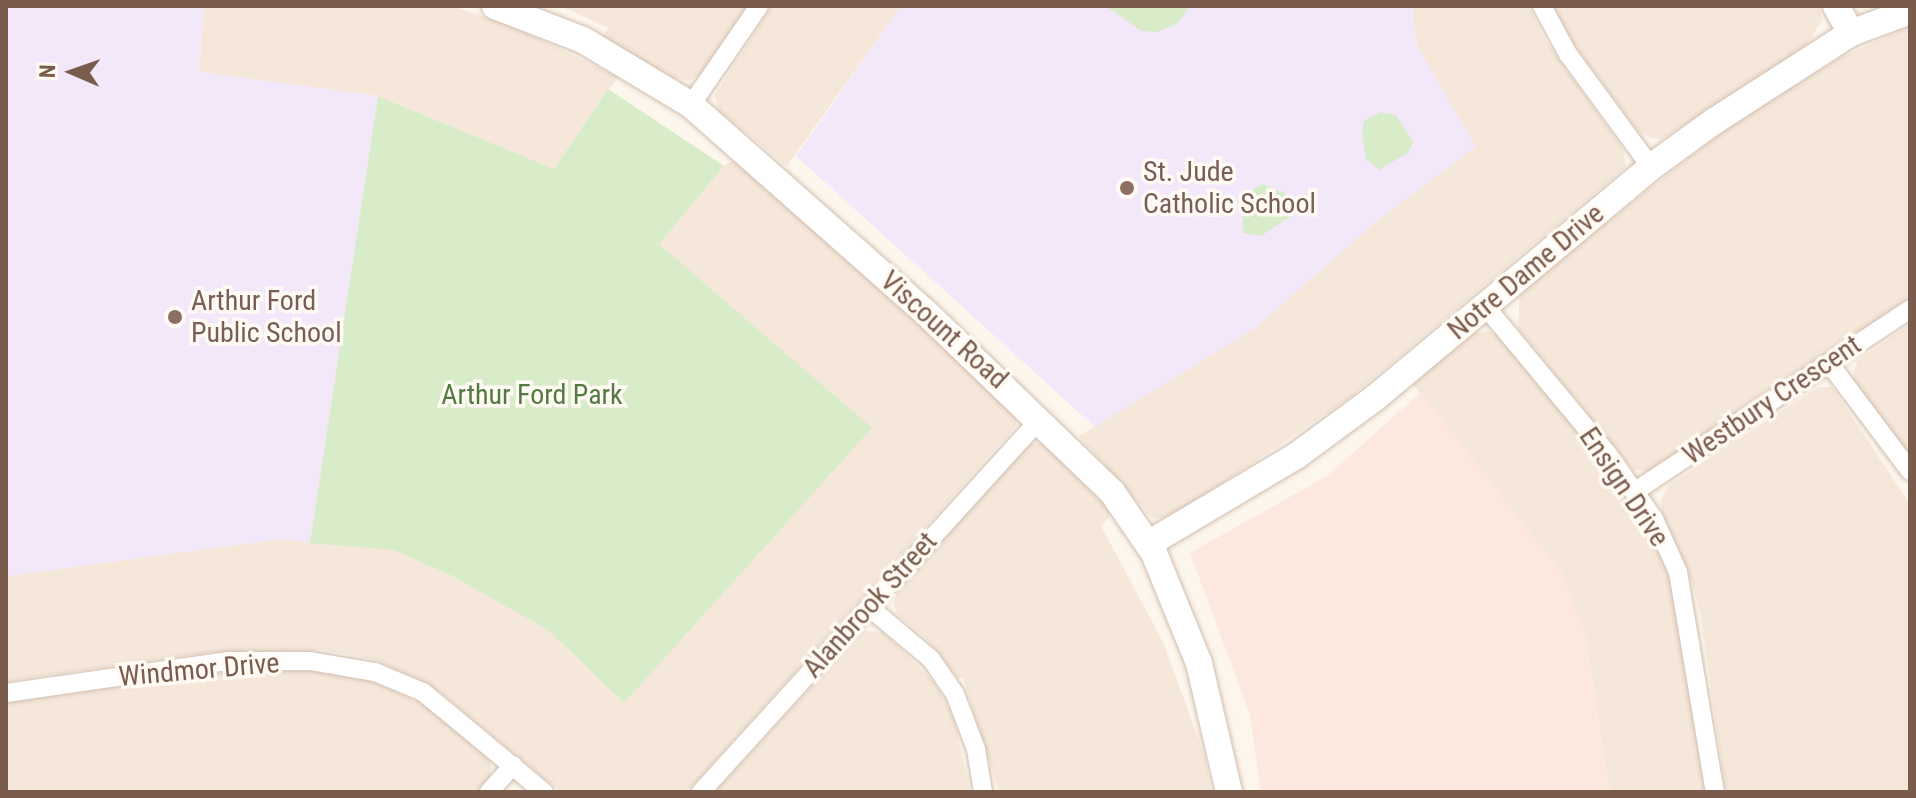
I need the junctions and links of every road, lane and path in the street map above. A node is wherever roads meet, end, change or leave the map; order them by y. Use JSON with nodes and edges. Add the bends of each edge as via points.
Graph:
{"nodes":[{"id":1,"x":495,"y":6,"type":"edge"},
{"id":2,"x":759,"y":6,"type":"edge"},
{"id":3,"x":1542,"y":6,"type":"edge"},
{"id":4,"x":1836,"y":6,"type":"edge"},
{"id":5,"x":1910,"y":11,"type":"edge"},
{"id":6,"x":1851,"y":33,"type":"junction"},
{"id":7,"x":691,"y":105,"type":"junction"},
{"id":8,"x":1651,"y":167,"type":"junction"},
{"id":9,"x":1485,"y":306,"type":"junction"},
{"id":10,"x":1910,"y":309,"type":"edge"},
{"id":11,"x":1829,"y":363,"type":"junction"},
{"id":12,"x":1040,"y":419,"type":"junction"},
{"id":13,"x":1910,"y":471,"type":"edge"},
{"id":14,"x":1634,"y":492,"type":"junction"},
{"id":15,"x":1148,"y":544,"type":"junction"},
{"id":16,"x":869,"y":607,"type":"junction"},
{"id":17,"x":6,"y":693,"type":"edge"},
{"id":18,"x":513,"y":765,"type":"junction"},
{"id":19,"x":489,"y":792,"type":"edge"},
{"id":20,"x":544,"y":792,"type":"edge"},
{"id":21,"x":701,"y":792,"type":"edge"},
{"id":22,"x":983,"y":792,"type":"edge"},
{"id":23,"x":1229,"y":792,"type":"edge"},
{"id":24,"x":1715,"y":792,"type":"edge"}],
"edges":[{"from":1,"to":7,"type":"street","name":"Viscount Road","via":[[583,40]]},
{"from":2,"to":7,"type":"street"},
{"from":3,"to":8,"type":"street","via":[[1568,54]]},
{"from":4,"to":6,"type":"street"},
{"from":5,"to":6,"type":"street","name":"Notre Dame Drive"},
{"from":6,"to":8,"type":"street","name":"Notre Dame Drive"},
{"from":7,"to":12,"type":"street","name":"Viscount Road"},
{"from":8,"to":9,"type":"street","name":"Notre Dame Drive"},
{"from":9,"to":14,"type":"street","name":"Ensign Drive"},
{"from":9,"to":15,"type":"street","name":"Notre Dame Drive","via":[[1296,456]]},
{"from":10,"to":11,"type":"street","name":"Westbury Crescent"},
{"from":11,"to":13,"type":"street"},
{"from":11,"to":14,"type":"street","name":"Westbury Crescent"},
{"from":12,"to":15,"type":"street","name":"Viscount Road","via":[[1112,492]]},
{"from":12,"to":16,"type":"street","name":"Alanbrook Street"},
{"from":14,"to":24,"type":"street","name":"Ensign Drive","via":[[1678,572]]},
{"from":15,"to":23,"type":"street","name":"Viscount Road","via":[[1199,663]]},
{"from":16,"to":21,"type":"street","name":"Alanbrook Street"},
{"from":16,"to":22,"type":"street","via":[[931,659],[955,694],[976,749]]},
{"from":17,"to":18,"type":"street","name":"Windmor Drive","via":[[229,661],[310,661],[375,672],[423,692]]},
{"from":18,"to":19,"type":"street"},
{"from":18,"to":20,"type":"street","name":"Windmor Drive"}]}
